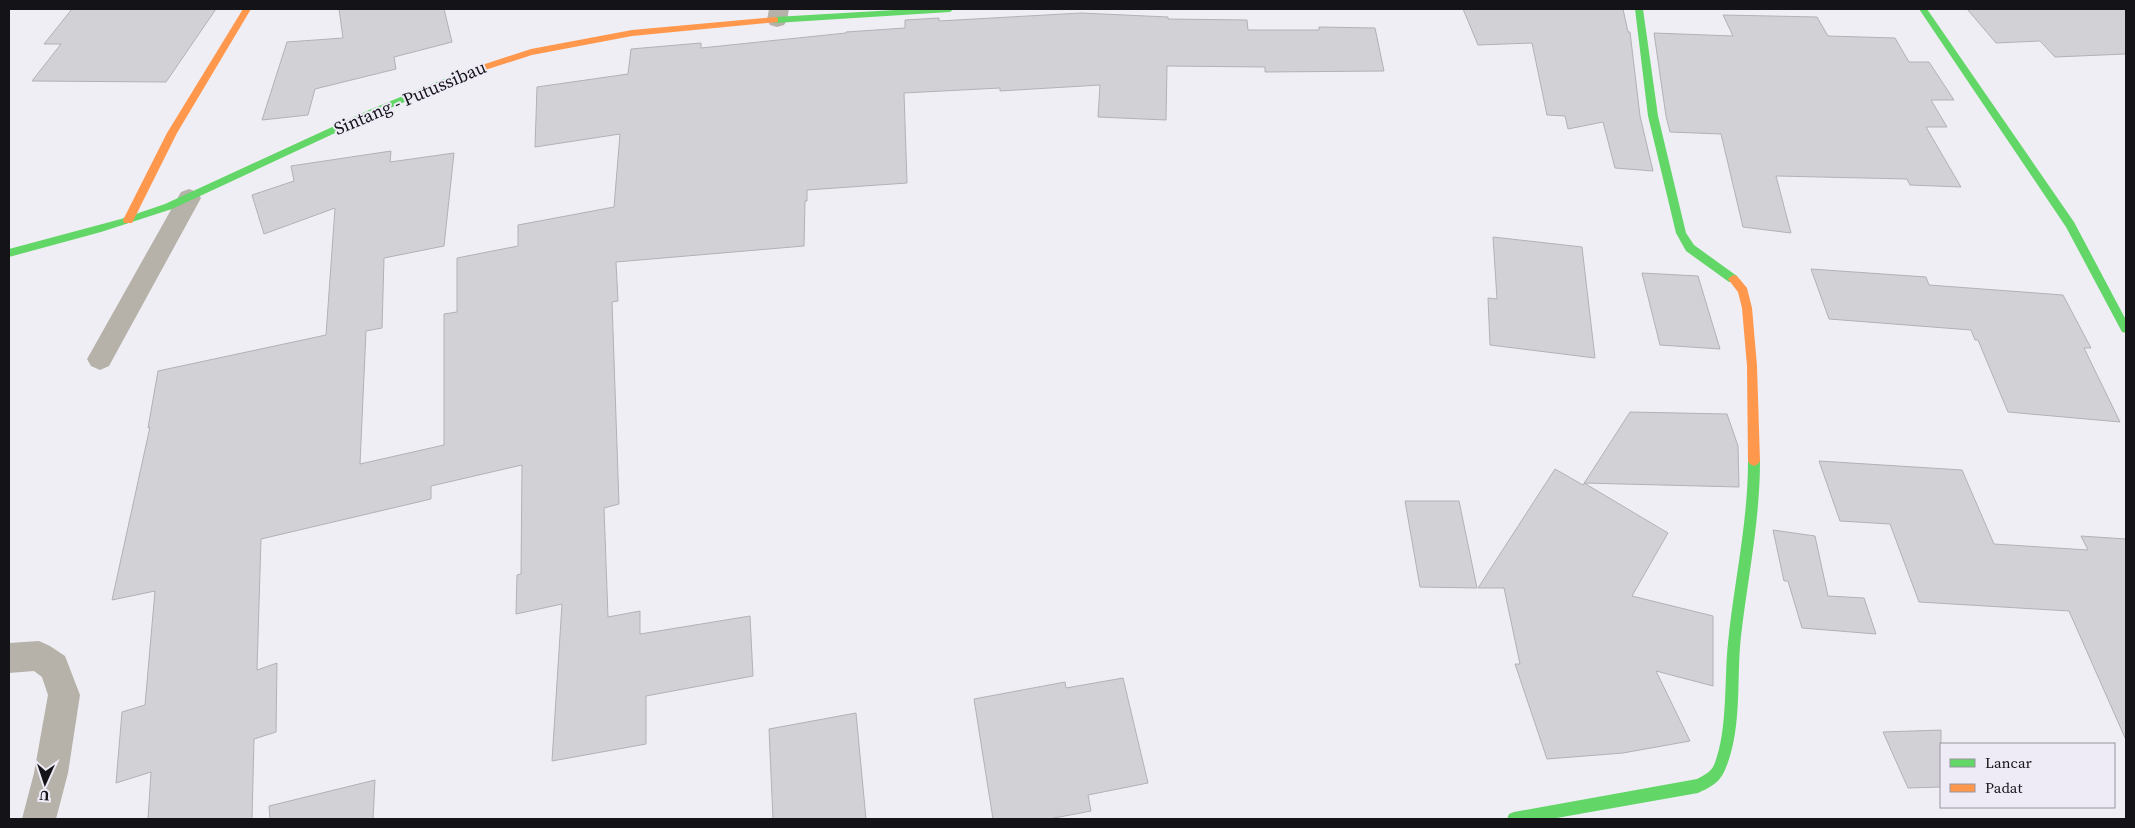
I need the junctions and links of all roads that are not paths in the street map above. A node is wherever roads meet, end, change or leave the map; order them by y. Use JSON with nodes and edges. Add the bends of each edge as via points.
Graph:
{"nodes":[{"id":1,"x":247,"y":9,"type":"edge"},
{"id":2,"x":950,"y":9,"type":"edge"},
{"id":3,"x":1639,"y":9,"type":"edge"},
{"id":4,"x":1923,"y":9,"type":"edge"},
{"id":5,"x":778,"y":14,"type":"edge"},
{"id":6,"x":189,"y":198,"type":"junction"},
{"id":7,"x":128,"y":220,"type":"junction"},
{"id":8,"x":9,"y":253,"type":"edge"},
{"id":9,"x":2126,"y":329,"type":"edge"},
{"id":10,"x":100,"y":359,"type":"dead end"},
{"id":11,"x":9,"y":658,"type":"edge"},
{"id":12,"x":39,"y":819,"type":"edge"},
{"id":13,"x":1514,"y":819,"type":"edge"}],
"edges":[{"from":1,"to":7,"type":"main road","via":[[172,133]]},
{"from":2,"to":5,"type":"main road","name":"Sintang - Putussibau"},
{"from":3,"to":13,"type":"main road","via":[[1654,116],[1681,233],[1690,248],[1730,276],[1744,291],[1747,308],[1752,366],[1755,496],[1735,636],[1726,745],[1715,777],[1698,786]]},
{"from":4,"to":9,"type":"main road","via":[[2070,225]]},
{"from":5,"to":6,"type":"main road","name":"Sintang - Putussibau","via":[[632,33],[531,52],[440,82],[374,110]]},
{"from":6,"to":7,"type":"main road","name":"Sintang - Putussibau"},
{"from":6,"to":10,"type":"street"},
{"from":7,"to":8,"type":"main road","name":"Sintang - Putussibau"},
{"from":11,"to":12,"type":"street","via":[[39,656],[54,667],[64,695],[51,773]]}]}
